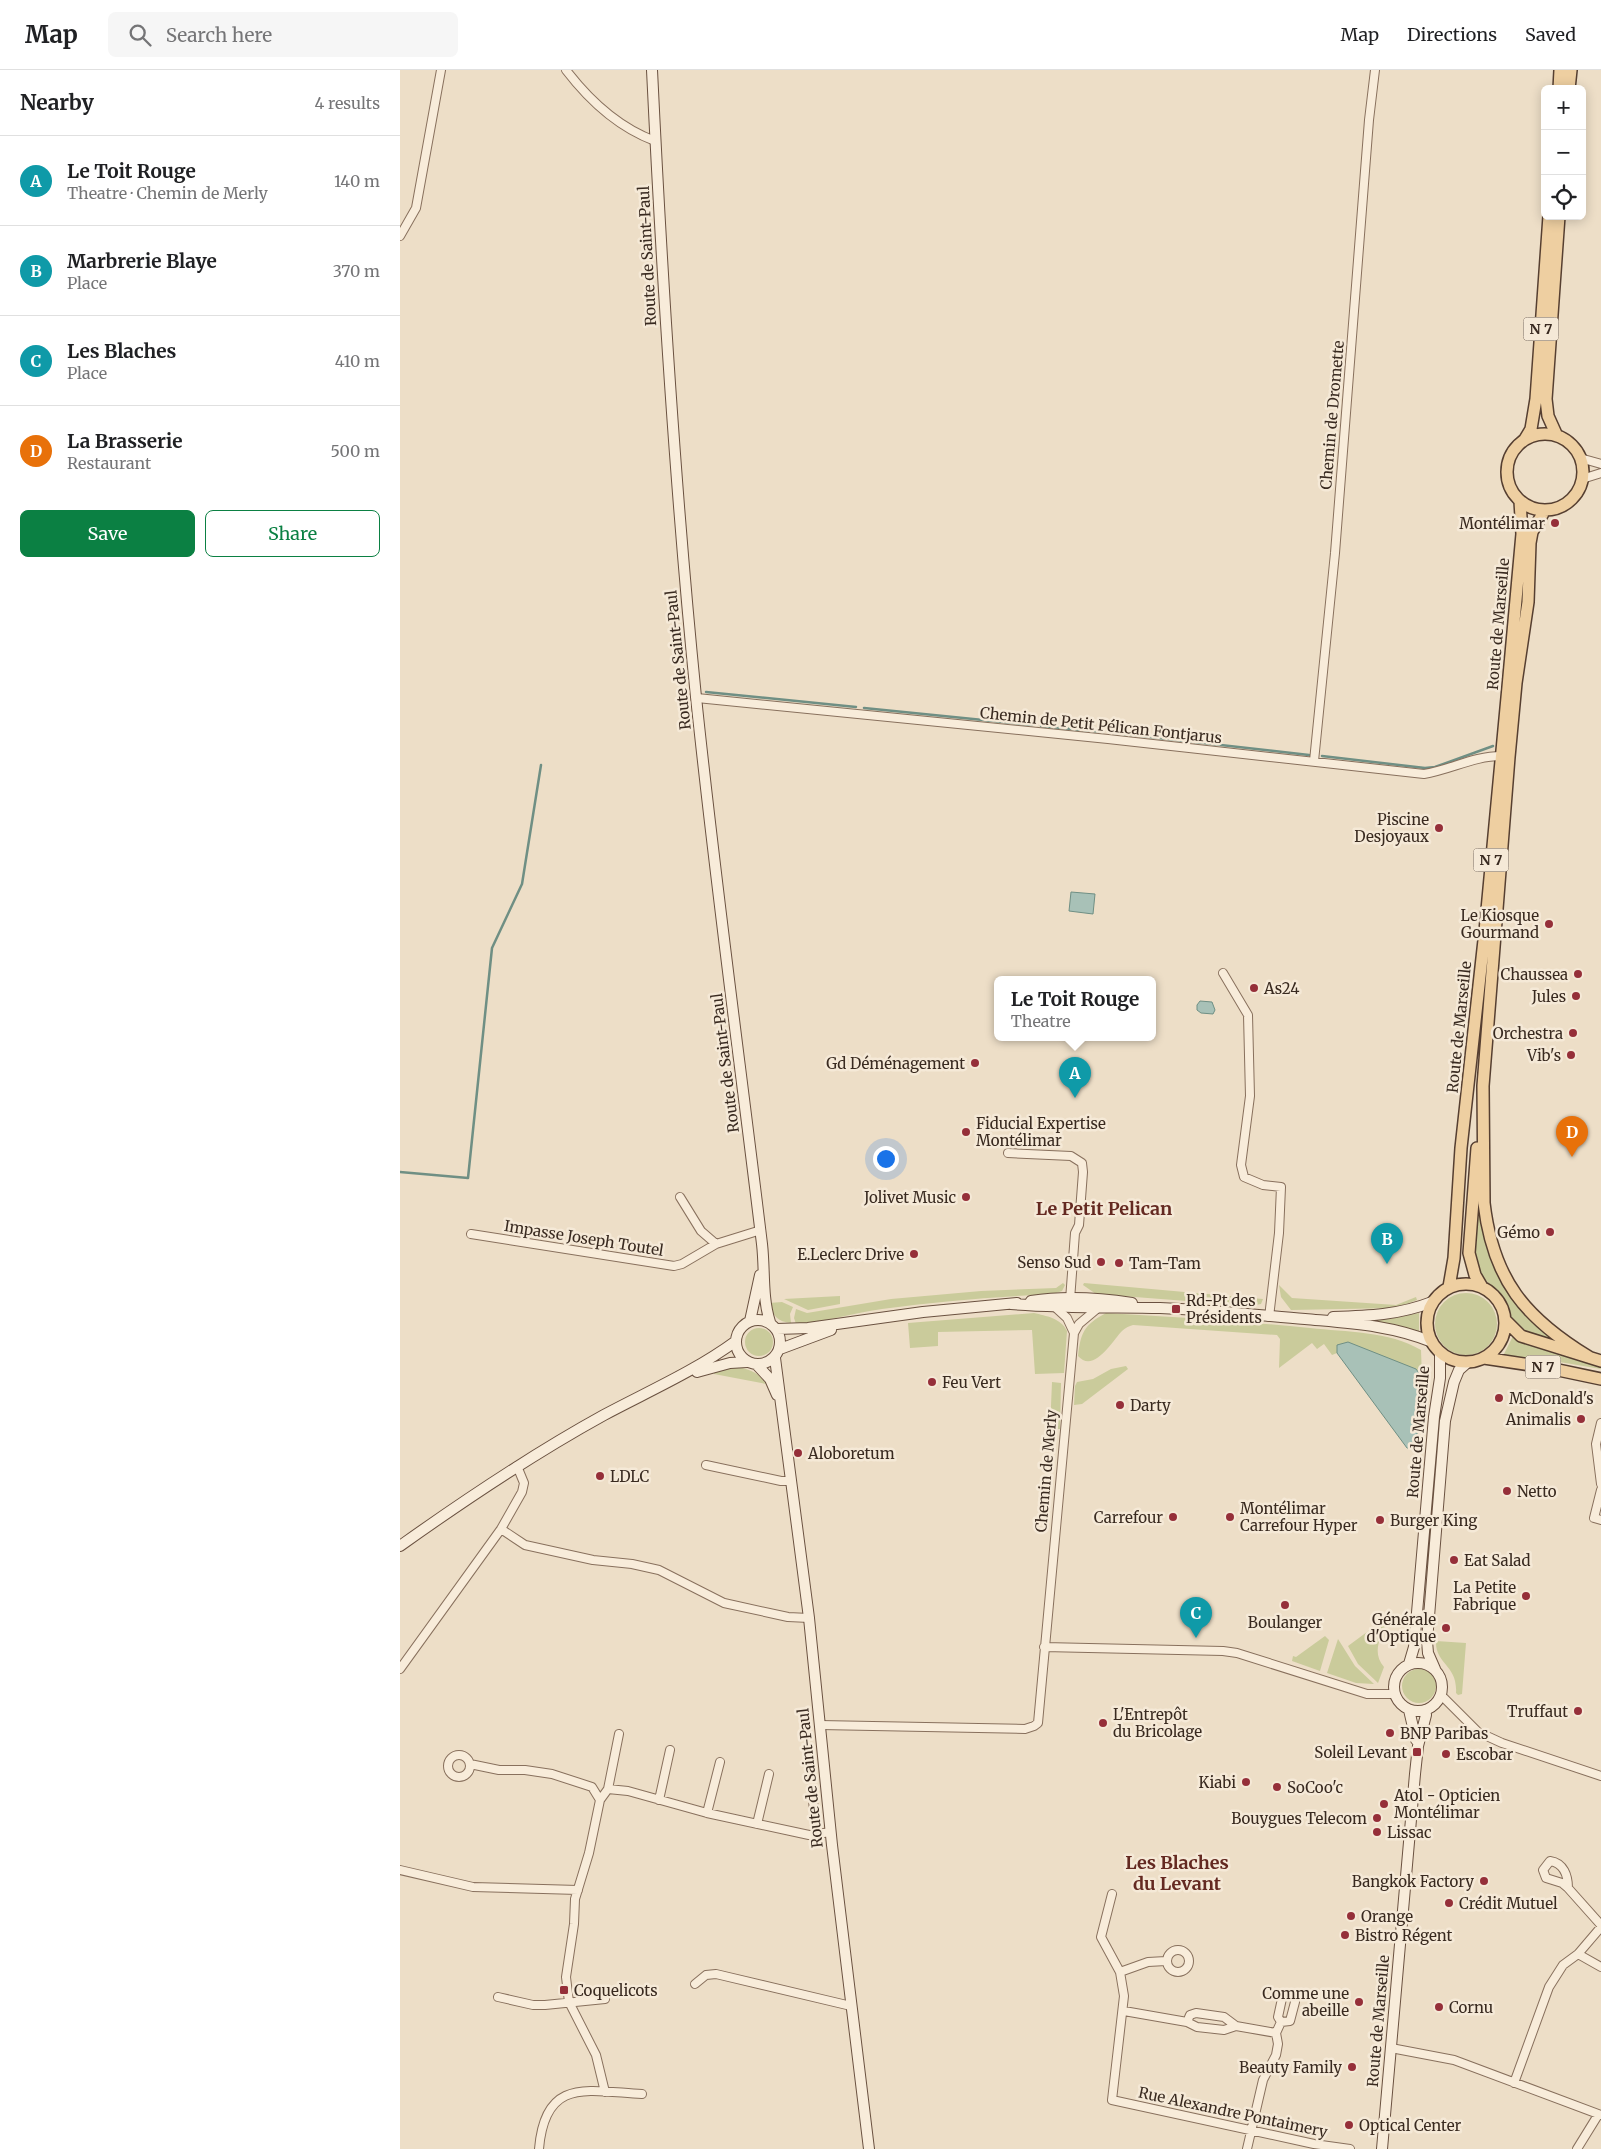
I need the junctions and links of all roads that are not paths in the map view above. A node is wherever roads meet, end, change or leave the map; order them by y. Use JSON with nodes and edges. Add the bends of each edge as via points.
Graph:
{"nodes":[{"id":1,"x":441,"y":70,"type":"edge"},
{"id":2,"x":566,"y":70,"type":"edge"},
{"id":3,"x":652,"y":70,"type":"edge"},
{"id":4,"x":1375,"y":70,"type":"edge"},
{"id":5,"x":1560,"y":70,"type":"edge"},
{"id":6,"x":1571,"y":70,"type":"edge"},
{"id":7,"x":1559,"y":85,"type":"edge"},
{"id":8,"x":1569,"y":85,"type":"edge"},
{"id":9,"x":655,"y":140,"type":"junction"},
{"id":10,"x":1549,"y":220,"type":"edge"},
{"id":11,"x":1559,"y":220,"type":"edge"},
{"id":12,"x":400,"y":236,"type":"edge"},
{"id":13,"x":1557,"y":436,"type":"junction"},
{"id":14,"x":1525,"y":439,"type":"junction"},
{"id":15,"x":1580,"y":458,"type":"junction"},
{"id":16,"x":1601,"y":464,"type":"edge"},
{"id":17,"x":1601,"y":473,"type":"edge"},
{"id":18,"x":1582,"y":479,"type":"junction"},
{"id":19,"x":1520,"y":501,"type":"junction"},
{"id":20,"x":1545,"y":510,"type":"junction"},
{"id":21,"x":696,"y":698,"type":"junction"},
{"id":22,"x":1501,"y":756,"type":"junction"},
{"id":23,"x":1314,"y":761,"type":"junction"},
{"id":24,"x":1223,"y":973,"type":"dead end"},
{"id":25,"x":1483,"y":1101,"type":"junction"},
{"id":26,"x":1008,"y":1153,"type":"dead end"},
{"id":27,"x":680,"y":1197,"type":"dead end"},
{"id":28,"x":761,"y":1230,"type":"junction"},
{"id":29,"x":471,"y":1234,"type":"dead end"},
{"id":30,"x":716,"y":1244,"type":"junction"},
{"id":31,"x":762,"y":1244,"type":"junction"},
{"id":32,"x":1449,"y":1287,"type":"junction"},
{"id":33,"x":1482,"y":1287,"type":"junction"},
{"id":34,"x":1070,"y":1300,"type":"junction"},
{"id":35,"x":1432,"y":1302,"type":"junction"},
{"id":36,"x":1011,"y":1304,"type":"junction"},
{"id":37,"x":1055,"y":1307,"type":"junction"},
{"id":38,"x":1098,"y":1308,"type":"junction"},
{"id":39,"x":1161,"y":1308,"type":"junction"},
{"id":40,"x":1269,"y":1317,"type":"junction"},
{"id":41,"x":1286,"y":1318,"type":"junction"},
{"id":42,"x":1505,"y":1320,"type":"junction"},
{"id":43,"x":750,"y":1321,"type":"junction"},
{"id":44,"x":851,"y":1324,"type":"junction"},
{"id":45,"x":773,"y":1326,"type":"junction"},
{"id":46,"x":1074,"y":1333,"type":"junction"},
{"id":47,"x":736,"y":1341,"type":"junction"},
{"id":48,"x":1432,"y":1342,"type":"junction"},
{"id":49,"x":1440,"y":1352,"type":"junction"},
{"id":50,"x":778,"y":1353,"type":"junction"},
{"id":51,"x":1484,"y":1358,"type":"junction"},
{"id":52,"x":1589,"y":1358,"type":"junction"},
{"id":53,"x":1601,"y":1361,"type":"edge"},
{"id":54,"x":1468,"y":1362,"type":"junction"},
{"id":55,"x":752,"y":1364,"type":"junction"},
{"id":56,"x":1544,"y":1367,"type":"junction"},
{"id":57,"x":1601,"y":1374,"type":"edge"},
{"id":58,"x":1601,"y":1379,"type":"edge"},
{"id":59,"x":666,"y":1384,"type":"junction"},
{"id":60,"x":781,"y":1405,"type":"junction"},
{"id":61,"x":1601,"y":1423,"type":"edge"},
{"id":62,"x":517,"y":1466,"type":"junction"},
{"id":63,"x":706,"y":1466,"type":"dead end"},
{"id":64,"x":790,"y":1481,"type":"junction"},
{"id":65,"x":1601,"y":1484,"type":"edge"},
{"id":66,"x":1601,"y":1490,"type":"edge"},
{"id":67,"x":1601,"y":1520,"type":"edge"},
{"id":68,"x":501,"y":1529,"type":"junction"},
{"id":69,"x":400,"y":1546,"type":"edge"},
{"id":70,"x":809,"y":1618,"type":"junction"},
{"id":71,"x":1044,"y":1647,"type":"junction"},
{"id":72,"x":1409,"y":1664,"type":"junction"},
{"id":73,"x":400,"y":1669,"type":"edge"},
{"id":74,"x":1435,"y":1669,"type":"junction"},
{"id":75,"x":1394,"y":1694,"type":"junction"},
{"id":76,"x":1441,"y":1695,"type":"junction"},
{"id":77,"x":1409,"y":1710,"type":"junction"},
{"id":78,"x":1425,"y":1710,"type":"junction"},
{"id":79,"x":820,"y":1725,"type":"junction"},
{"id":80,"x":619,"y":1734,"type":"dead end"},
{"id":81,"x":1418,"y":1746,"type":"junction"},
{"id":82,"x":670,"y":1750,"type":"dead end"},
{"id":83,"x":720,"y":1762,"type":"dead end"},
{"id":84,"x":470,"y":1764,"type":"dead end"},
{"id":85,"x":769,"y":1774,"type":"dead end"},
{"id":86,"x":1601,"y":1776,"type":"edge"},
{"id":87,"x":608,"y":1789,"type":"junction"},
{"id":88,"x":812,"y":1789,"type":"dead end"},
{"id":89,"x":600,"y":1800,"type":"junction"},
{"id":90,"x":659,"y":1800,"type":"junction"},
{"id":91,"x":708,"y":1813,"type":"junction"},
{"id":92,"x":756,"y":1824,"type":"junction"},
{"id":93,"x":831,"y":1832,"type":"junction"},
{"id":94,"x":816,"y":1834,"type":"junction"},
{"id":95,"x":400,"y":1870,"type":"edge"},
{"id":96,"x":1568,"y":1888,"type":"dead end"},
{"id":97,"x":578,"y":1890,"type":"junction"},
{"id":98,"x":1112,"y":1894,"type":"dead end"},
{"id":99,"x":1601,"y":1926,"type":"edge"},
{"id":100,"x":1578,"y":1954,"type":"junction"},
{"id":101,"x":1166,"y":1961,"type":"dead end"},
{"id":102,"x":1601,"y":1967,"type":"edge"},
{"id":103,"x":1120,"y":1972,"type":"junction"},
{"id":104,"x":695,"y":1984,"type":"dead end"},
{"id":105,"x":498,"y":1996,"type":"dead end"},
{"id":106,"x":605,"y":1999,"type":"dead end"},
{"id":107,"x":569,"y":2002,"type":"junction"},
{"id":108,"x":851,"y":2006,"type":"junction"},
{"id":109,"x":1124,"y":2011,"type":"junction"},
{"id":110,"x":1187,"y":2022,"type":"junction"},
{"id":111,"x":1281,"y":2022,"type":"dead end"},
{"id":112,"x":1236,"y":2026,"type":"junction"},
{"id":113,"x":1276,"y":2033,"type":"junction"},
{"id":114,"x":1391,"y":2048,"type":"junction"},
{"id":115,"x":1514,"y":2083,"type":"junction"},
{"id":116,"x":605,"y":2092,"type":"junction"},
{"id":117,"x":642,"y":2094,"type":"dead end"},
{"id":118,"x":1600,"y":2115,"type":"edge"},
{"id":119,"x":1251,"y":2130,"type":"junction"},
{"id":120,"x":539,"y":2149,"type":"edge"},
{"id":121,"x":869,"y":2149,"type":"edge"},
{"id":122,"x":1247,"y":2149,"type":"edge"},
{"id":123,"x":1350,"y":2149,"type":"edge"},
{"id":124,"x":1382,"y":2149,"type":"edge"},
{"id":125,"x":1577,"y":2149,"type":"edge"}],
"edges":[{"from":1,"to":12,"type":"street","via":[[416,208]]},
{"from":2,"to":9,"type":"street","via":[[589,98],[637,134]]},
{"from":3,"to":9,"type":"main road","name":"Route de Saint-Paul"},
{"from":4,"to":23,"type":"street","name":"Chemin de Dromette","via":[[1335,553]]},
{"from":5,"to":7,"type":"main road"},
{"from":6,"to":8,"type":"main road"},
{"from":9,"to":21,"type":"main road","name":"Route de Saint-Paul","via":[[667,348]]},
{"from":10,"to":14,"type":"main road","number":"N 7","via":[[1536,399],[1531,429]]},
{"from":11,"to":13,"type":"main road","number":"N 7","via":[[1546,398],[1548,416]]},
{"from":13,"to":14,"type":"main road","via":[[1535,435]]},
{"from":13,"to":15,"type":"main road","via":[[1570,444]]},
{"from":14,"to":19,"type":"main road","via":[[1513,451],[1507,466],[1508,482]]},
{"from":15,"to":16,"type":"street"},
{"from":15,"to":18,"type":"main road"},
{"from":17,"to":18,"type":"street"},
{"from":18,"to":20,"type":"main road","via":[[1570,500]]},
{"from":19,"to":20,"type":"main road"},
{"from":19,"to":22,"type":"main road","name":"Route de Marseille","number":"N 7","via":[[1522,534]]},
{"from":20,"to":25,"type":"main road","name":"Route de Marseille","number":"N 7","via":[[1532,532],[1530,544],[1528,602],[1509,757]]},
{"from":21,"to":23,"type":"street","name":"Chemin de Petit Pélican Fontjarus"},
{"from":21,"to":28,"type":"main road","name":"Route de Saint-Paul"},
{"from":22,"to":23,"type":"street","name":"Chemin de Petit Pélican Fontjarus","via":[[1476,759],[1424,774]]},
{"from":22,"to":32,"type":"main road","name":"Route de Marseille","number":"N 7"},
{"from":24,"to":40,"type":"street","via":[[1248,1015],[1250,1096],[1241,1165],[1244,1177],[1263,1186],[1281,1187]]},
{"from":25,"to":33,"type":"main road","number":"N 7","via":[[1468,1242],[1475,1275]]},
{"from":25,"to":52,"type":"main road","number":"N 7","via":[[1484,1203],[1490,1239],[1499,1264],[1510,1286],[1532,1315]]},
{"from":26,"to":34,"type":"street","via":[[1071,1156],[1082,1163],[1084,1172]]},
{"from":27,"to":30,"type":"street","via":[[702,1231]]},
{"from":28,"to":30,"type":"street","name":"Impasse Joseph Toutel"},
{"from":28,"to":31,"type":"main road","name":"Route de Saint-Paul"},
{"from":29,"to":30,"type":"street","name":"Impasse Joseph Toutel","via":[[674,1266]]},
{"from":31,"to":43,"type":"main road","name":"Route de Saint-Paul","via":[[760,1278]]},
{"from":31,"to":45,"type":"main road","name":"Route de Saint-Paul","via":[[764,1300]]},
{"from":32,"to":33,"type":"main road","via":[[1469,1284]]},
{"from":32,"to":35,"type":"main road"},
{"from":33,"to":42,"type":"main road","via":[[1498,1300]]},
{"from":34,"to":36,"type":"main road","via":[[1043,1299]]},
{"from":34,"to":39,"type":"main road","via":[[1115,1301]]},
{"from":35,"to":41,"type":"main road","via":[[1384,1315]]},
{"from":35,"to":48,"type":"main road","via":[[1426,1322]]},
{"from":36,"to":37,"type":"main road"},
{"from":36,"to":44,"type":"main road","via":[[923,1312]]},
{"from":37,"to":38,"type":"main road"},
{"from":37,"to":46,"type":"street","via":[[1067,1318]]},
{"from":38,"to":39,"type":"main road"},
{"from":38,"to":46,"type":"street","via":[[1079,1324]]},
{"from":39,"to":40,"type":"main road"},
{"from":40,"to":41,"type":"main road"},
{"from":41,"to":48,"type":"main road","via":[[1389,1328]]},
{"from":42,"to":51,"type":"main road","via":[[1500,1342]]},
{"from":42,"to":52,"type":"main road","via":[[1521,1336]]},
{"from":43,"to":45,"type":"main road","via":[[760,1320]]},
{"from":43,"to":47,"type":"main road","via":[[742,1327]]},
{"from":44,"to":45,"type":"main road"},
{"from":44,"to":50,"type":"main road"},
{"from":45,"to":50,"type":"main road","via":[[781,1339]]},
{"from":46,"to":71,"type":"street","name":"Chemin de Merly"},
{"from":47,"to":55,"type":"main road","via":[[740,1355]]},
{"from":47,"to":59,"type":"main road"},
{"from":48,"to":49,"type":"main road"},
{"from":49,"to":54,"type":"main road","via":[[1448,1358]]},
{"from":49,"to":72,"type":"main road","name":"Route de Marseille","via":[[1415,1640]]},
{"from":50,"to":55,"type":"main road","via":[[767,1363]]},
{"from":50,"to":60,"type":"main road","name":"Route de Saint-Paul"},
{"from":51,"to":54,"type":"main road"},
{"from":51,"to":56,"type":"main road","number":"N 7"},
{"from":52,"to":53,"type":"main road","number":"N 7"},
{"from":54,"to":74,"type":"main road","name":"Route de Marseille","via":[[1459,1370],[1454,1382],[1445,1421],[1427,1641]]},
{"from":55,"to":59,"type":"main road","via":[[713,1366]]},
{"from":55,"to":60,"type":"main road","name":"Route de Saint-Paul","via":[[770,1379]]},
{"from":56,"to":57,"type":"main road","via":[[1552,1364]]},
{"from":56,"to":58,"type":"main road","number":"N 7"},
{"from":59,"to":62,"type":"main road"},
{"from":60,"to":64,"type":"main road","name":"Route de Saint-Paul"},
{"from":61,"to":65,"type":"street","via":[[1596,1444]]},
{"from":62,"to":68,"type":"street","via":[[524,1483],[522,1492]]},
{"from":62,"to":69,"type":"main road"},
{"from":63,"to":64,"type":"street"},
{"from":64,"to":70,"type":"main road","name":"Route de Saint-Paul"},
{"from":66,"to":67,"type":"street","via":[[1594,1518]]},
{"from":68,"to":70,"type":"street","via":[[525,1545],[658,1570],[724,1603]]},
{"from":68,"to":73,"type":"street"},
{"from":70,"to":79,"type":"main road","name":"Route de Saint-Paul"},
{"from":71,"to":75,"type":"street","via":[[1237,1653],[1367,1694]]},
{"from":71,"to":79,"type":"street","name":"Chemin de Merly","via":[[1038,1723],[1034,1726],[1015,1729]]},
{"from":72,"to":74,"type":"main road","via":[[1421,1662]]},
{"from":72,"to":75,"type":"main road","via":[[1396,1675]]},
{"from":74,"to":76,"type":"main road","via":[[1442,1681]]},
{"from":75,"to":77,"type":"main road"},
{"from":76,"to":78,"type":"main road","via":[[1432,1707]]},
{"from":76,"to":86,"type":"street","via":[[1478,1732]]},
{"from":77,"to":78,"type":"main road"},
{"from":77,"to":81,"type":"main road"},
{"from":78,"to":81,"type":"main road"},
{"from":79,"to":93,"type":"main road","name":"Route de Saint-Paul"},
{"from":80,"to":87,"type":"street"},
{"from":81,"to":114,"type":"main road","name":"Route de Marseille"},
{"from":82,"to":90,"type":"street"},
{"from":83,"to":91,"type":"street"},
{"from":84,"to":89,"type":"street","via":[[552,1774],[592,1787]]},
{"from":85,"to":92,"type":"street"},
{"from":87,"to":89,"type":"street"},
{"from":87,"to":90,"type":"street"},
{"from":88,"to":94,"type":"street"},
{"from":89,"to":97,"type":"street"},
{"from":90,"to":91,"type":"street"},
{"from":91,"to":92,"type":"street"},
{"from":92,"to":94,"type":"street"},
{"from":93,"to":94,"type":"street"},
{"from":93,"to":108,"type":"main road","name":"Route de Saint-Paul"},
{"from":95,"to":97,"type":"street","via":[[473,1887]]},
{"from":96,"to":99,"type":"street"},
{"from":97,"to":107,"type":"street","via":[[566,1977]]},
{"from":98,"to":103,"type":"street","via":[[1101,1938]]},
{"from":99,"to":100,"type":"street"},
{"from":100,"to":102,"type":"street"},
{"from":100,"to":115,"type":"street","via":[[1563,1965],[1549,1987]]},
{"from":101,"to":103,"type":"street","via":[[1148,1962]]},
{"from":103,"to":109,"type":"street"},
{"from":104,"to":108,"type":"street","via":[[706,1975],[716,1974]]},
{"from":105,"to":107,"type":"street","via":[[533,2005]]},
{"from":106,"to":107,"type":"street"},
{"from":107,"to":116,"type":"street","via":[[596,2055]]},
{"from":108,"to":121,"type":"main road","name":"Route de Saint-Paul"},
{"from":109,"to":110,"type":"street"},
{"from":109,"to":119,"type":"street","name":"Rue Alexandre Pontaimery","via":[[1112,2100]]},
{"from":110,"to":112,"type":"street","via":[[1197,2027],[1224,2030]]},
{"from":110,"to":112,"type":"street","via":[[1190,2015],[1196,2013],[1224,2017]]},
{"from":111,"to":113,"type":"street"},
{"from":112,"to":113,"type":"street"},
{"from":113,"to":119,"type":"street","via":[[1276,2054],[1263,2080]]},
{"from":114,"to":115,"type":"street","via":[[1454,2060]]},
{"from":114,"to":124,"type":"main road","name":"Route de Marseille"},
{"from":115,"to":118,"type":"street"},
{"from":116,"to":117,"type":"street"},
{"from":116,"to":120,"type":"street","via":[[572,2092],[556,2103],[543,2124]]},
{"from":118,"to":125,"type":"street"},
{"from":119,"to":122,"type":"street"},
{"from":119,"to":123,"type":"street","name":"Rue Alexandre Pontaimery"}]}
